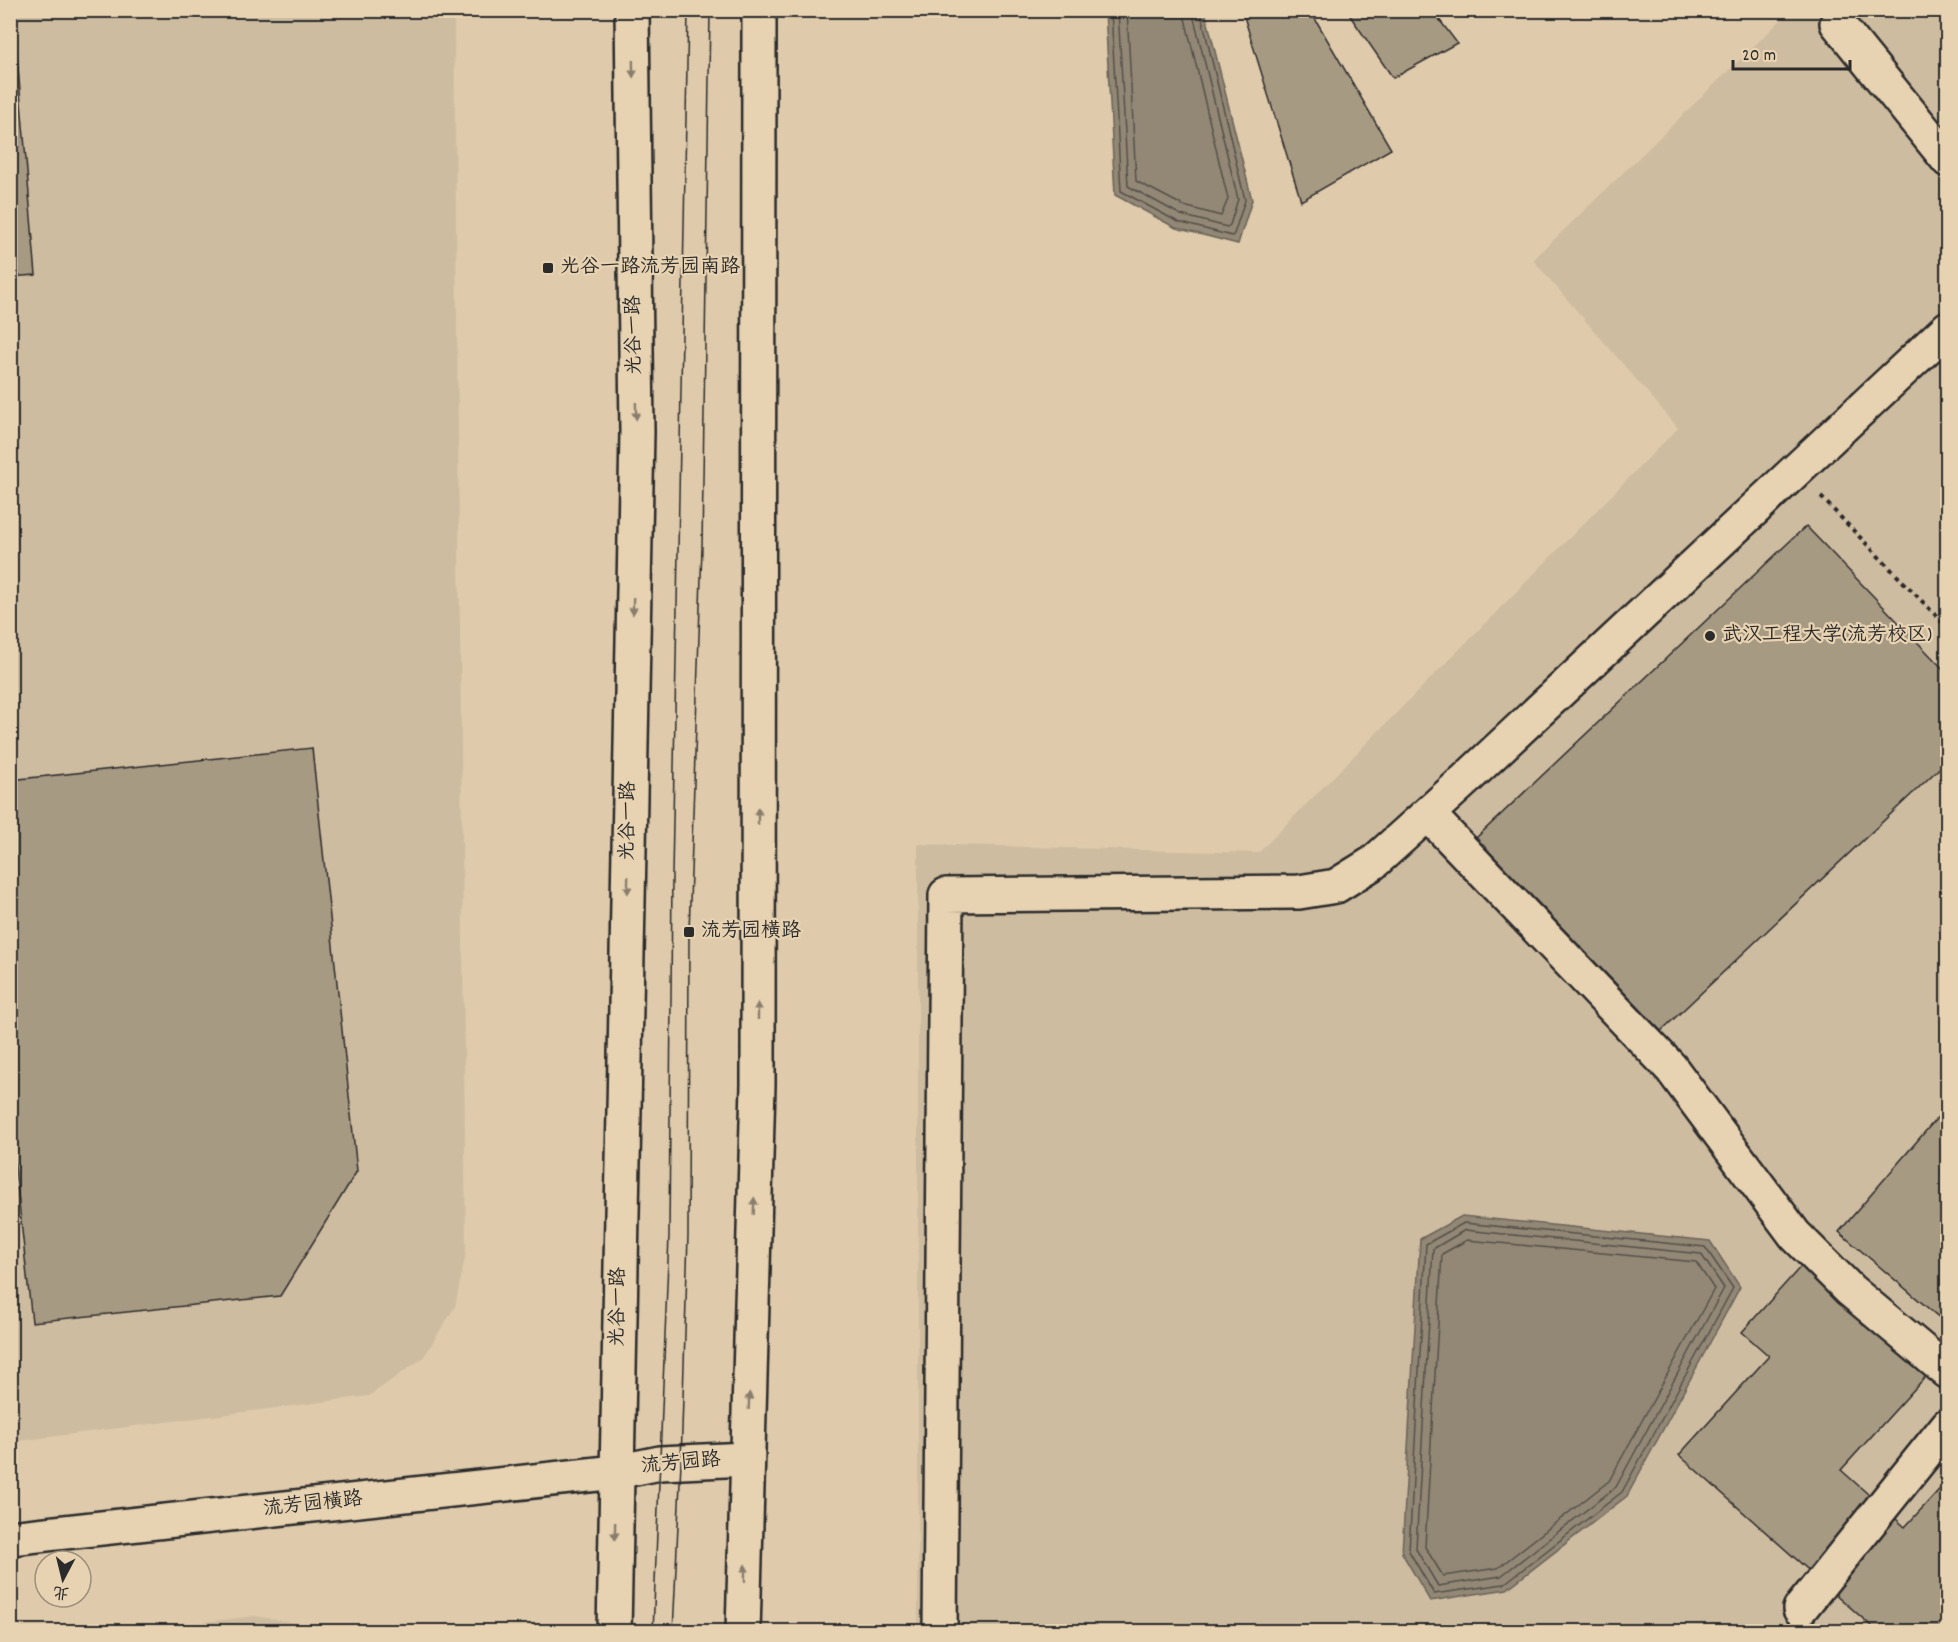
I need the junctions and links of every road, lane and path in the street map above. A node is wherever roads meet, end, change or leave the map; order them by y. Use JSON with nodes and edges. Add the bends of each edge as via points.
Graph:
{"nodes":[{"id":1,"x":632,"y":10,"type":"edge"},
{"id":2,"x":759,"y":10,"type":"edge"},
{"id":3,"x":1837,"y":23,"type":"dead end"},
{"id":4,"x":1947,"y":160,"type":"edge"},
{"id":5,"x":1947,"y":328,"type":"edge"},
{"id":6,"x":1796,"y":471,"type":"junction"},
{"id":7,"x":1947,"y":628,"type":"edge"},
{"id":8,"x":1428,"y":814,"type":"junction"},
{"id":9,"x":1947,"y":1372,"type":"edge"},
{"id":10,"x":1947,"y":1425,"type":"edge"},
{"id":11,"x":747,"y":1459,"type":"junction"},
{"id":12,"x":616,"y":1472,"type":"junction"},
{"id":13,"x":10,"y":1538,"type":"edge"},
{"id":14,"x":1800,"y":1609,"type":"dead end"},
{"id":15,"x":614,"y":1632,"type":"edge"},
{"id":16,"x":743,"y":1632,"type":"edge"},
{"id":17,"x":940,"y":1632,"type":"edge"}],
"edges":[{"from":1,"to":12,"type":"main road","name":"光谷一路","one_way":true,"via":[[637,432]]},
{"from":11,"to":2,"type":"main road","one_way":true,"via":[[758,1085]]},
{"from":3,"to":4,"type":"main road"},
{"from":5,"to":6,"type":"main road"},
{"from":6,"to":7,"type":"path"},
{"from":6,"to":8,"type":"main road"},
{"from":8,"to":9,"type":"main road","via":[[1671,1068],[1795,1235],[1850,1290]]},
{"from":8,"to":17,"type":"main road","via":[[1373,863],[1336,886],[1299,892],[946,895]]},
{"from":10,"to":14,"type":"main road"},
{"from":11,"to":12,"type":"main road","name":"流芳园路","via":[[660,1463]]},
{"from":16,"to":11,"type":"main road","one_way":true},
{"from":12,"to":13,"type":"main road","name":"流芳园横路"},
{"from":12,"to":15,"type":"main road","name":"光谷一路","one_way":true}]}
